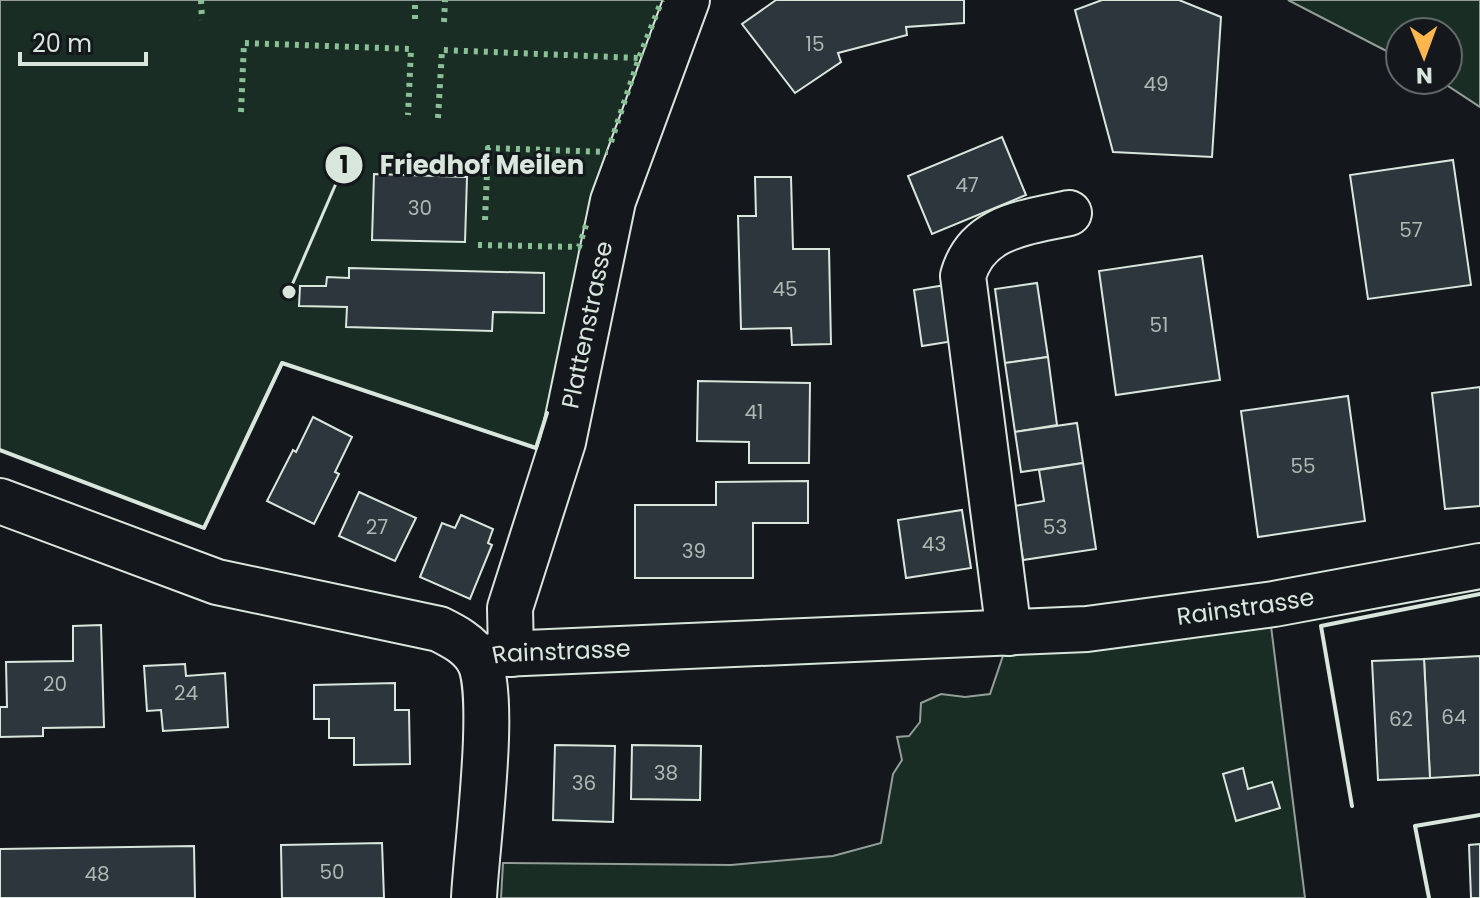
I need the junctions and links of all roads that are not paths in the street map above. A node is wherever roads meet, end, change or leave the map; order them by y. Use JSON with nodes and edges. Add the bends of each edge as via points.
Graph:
{"nodes":[{"id":1,"x":687,"y":0,"type":"edge"},
{"id":2,"x":1069,"y":213,"type":"dead end"},
{"id":3,"x":0,"y":501,"type":"edge"},
{"id":4,"x":1480,"y":566,"type":"edge"},
{"id":5,"x":1009,"y":633,"type":"junction"},
{"id":6,"x":494,"y":656,"type":"junction"},
{"id":7,"x":474,"y":898,"type":"edge"}],
"edges":[{"from":1,"to":6,"type":"street","name":"Plattenstrasse","via":[[613,201],[563,442]]},
{"from":2,"to":5,"type":"street","via":[[996,233],[978,245],[963,276]]},
{"from":3,"to":6,"type":"street","name":"Rainstrasse","via":[[217,582],[439,629]]},
{"from":4,"to":5,"type":"street","name":"Rainstrasse","via":[[1160,621]]},
{"from":5,"to":6,"type":"street","name":"Rainstrasse"},
{"from":6,"to":7,"type":"street","name":"Plattenstrasse","via":[[485,683]]}]}
